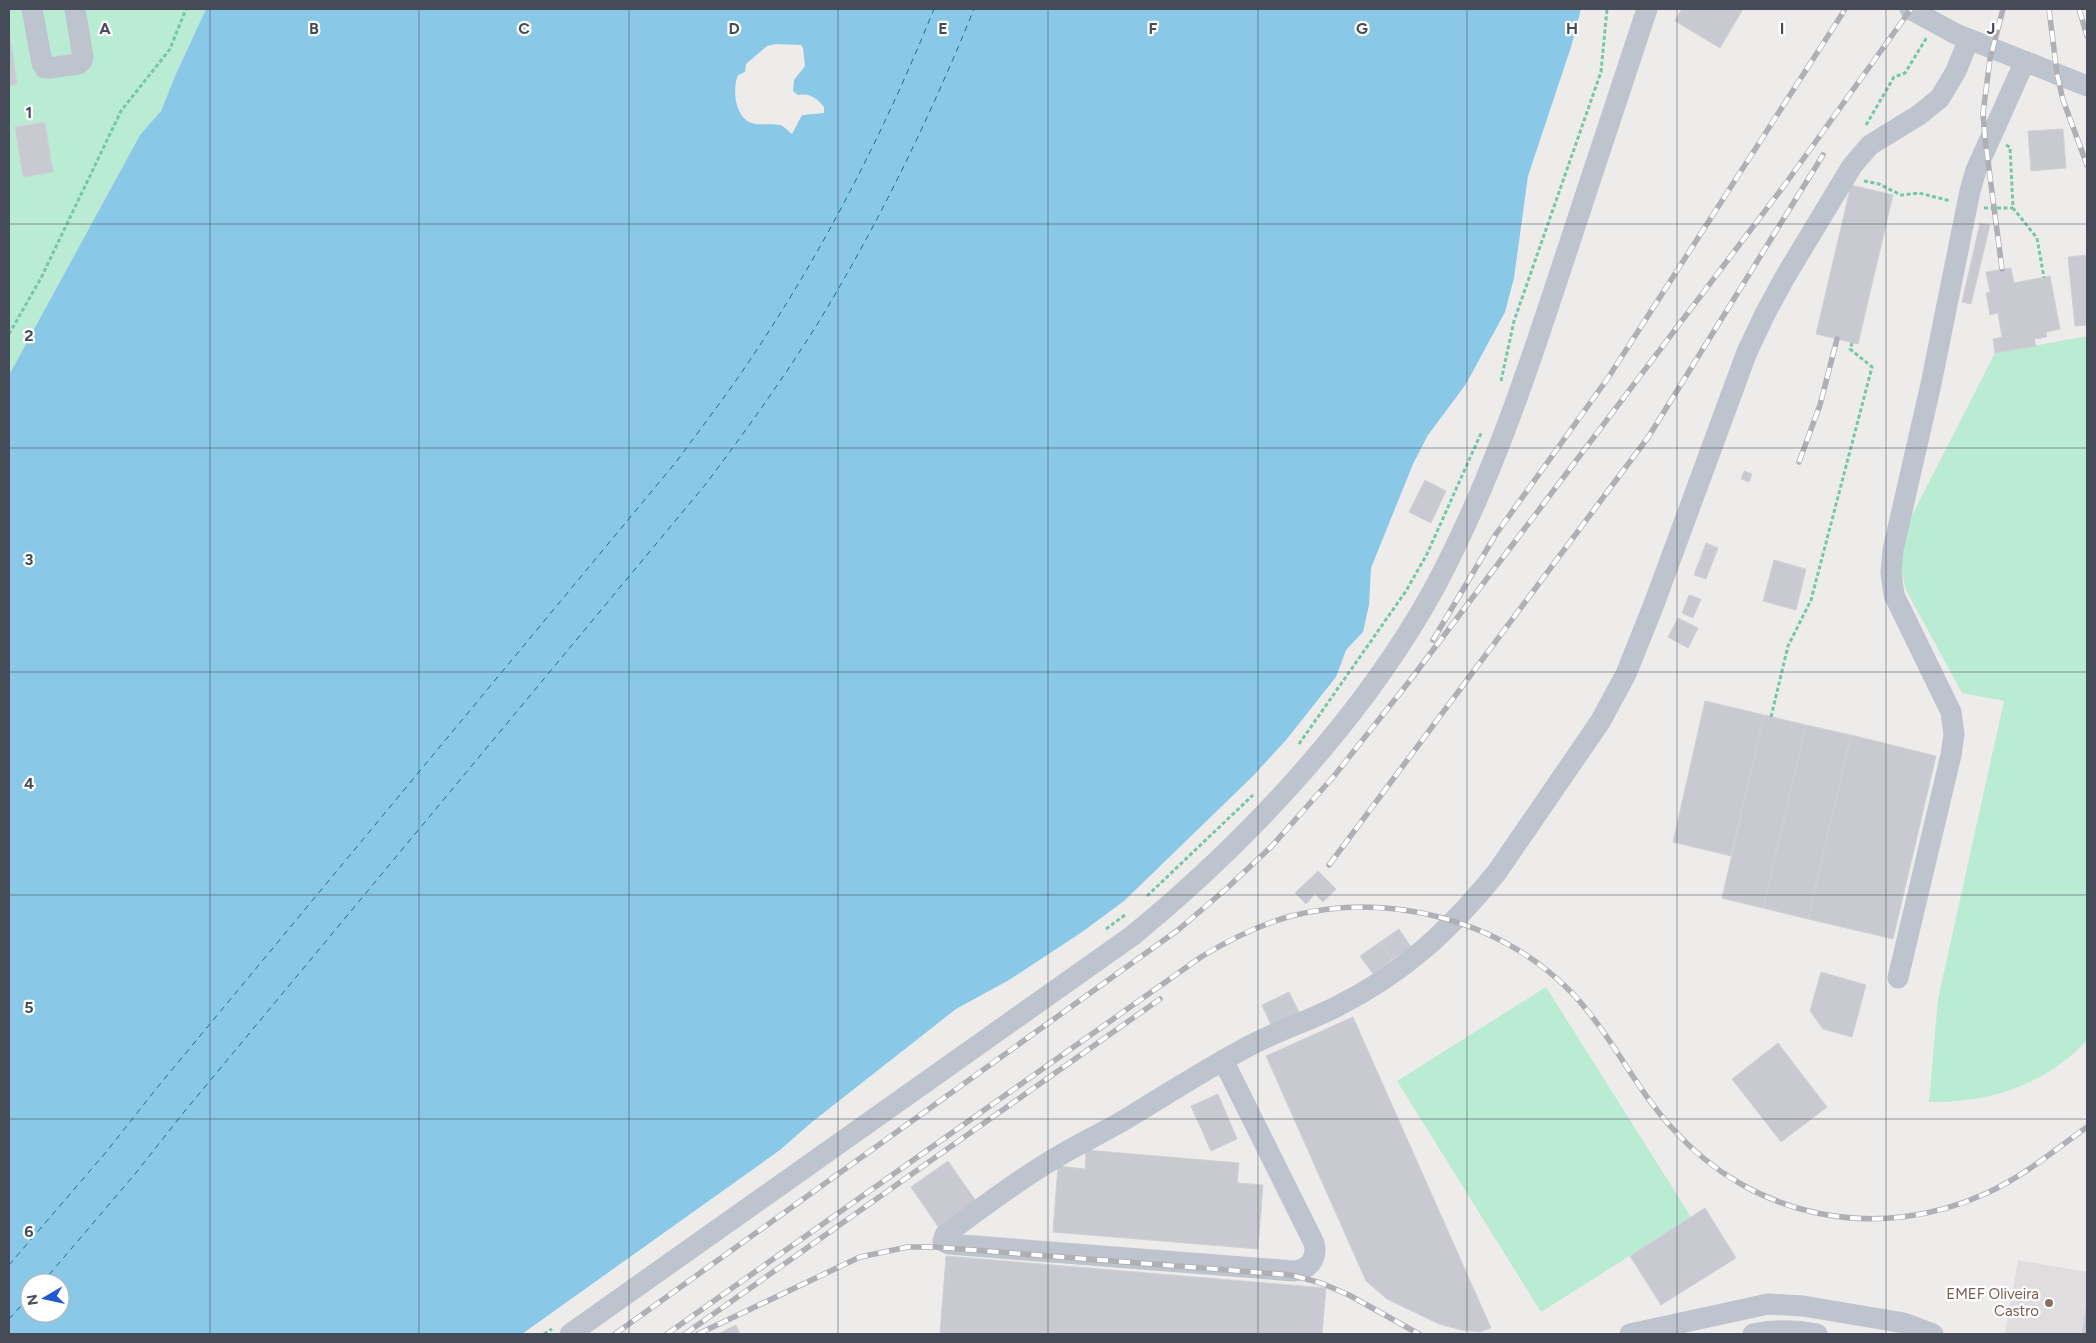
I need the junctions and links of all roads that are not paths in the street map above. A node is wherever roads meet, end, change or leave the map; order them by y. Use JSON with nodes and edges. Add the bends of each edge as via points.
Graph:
{"nodes":[{"id":1,"x":32,"y":9,"type":"edge"},
{"id":2,"x":75,"y":9,"type":"edge"},
{"id":3,"x":1647,"y":9,"type":"edge"},
{"id":4,"x":1910,"y":9,"type":"edge"},
{"id":5,"x":1969,"y":39,"type":"junction"},
{"id":6,"x":2025,"y":62,"type":"junction"},
{"id":7,"x":2087,"y":86,"type":"edge"},
{"id":8,"x":1898,"y":978,"type":"dead end"},
{"id":9,"x":1223,"y":1060,"type":"junction"},
{"id":10,"x":561,"y":1331,"type":"edge"},
{"id":11,"x":1630,"y":1334,"type":"edge"},
{"id":12,"x":1753,"y":1334,"type":"edge"},
{"id":13,"x":1817,"y":1334,"type":"edge"},
{"id":14,"x":1933,"y":1334,"type":"edge"}],
"edges":[{"from":1,"to":2,"type":"street","via":[[45,68],[82,61]]},
{"from":3,"to":10,"type":"street","via":[[1518,401],[1481,494],[1416,617],[1379,674],[1320,751],[1244,835],[1132,936]]},
{"from":4,"to":5,"type":"street"},
{"from":5,"to":6,"type":"street"},
{"from":5,"to":9,"type":"street","via":[[1940,98],[1870,145],[1852,166],[1764,314],[1626,674],[1600,722],[1497,872],[1455,921],[1400,970],[1335,1007]]},
{"from":6,"to":7,"type":"street"},
{"from":6,"to":8,"type":"street","via":[[1976,170],[1970,191],[1893,550],[1891,573],[1894,595],[1951,712],[1954,734]]},
{"from":9,"to":9,"type":"street","via":[[1042,1166],[945,1235],[943,1241],[1294,1271],[1310,1265],[1315,1254],[1314,1243]]},
{"from":11,"to":14,"type":"street","via":[[1768,1304],[1803,1306],[1904,1323]]},
{"from":12,"to":13,"type":"street","via":[[1780,1330]]}]}
